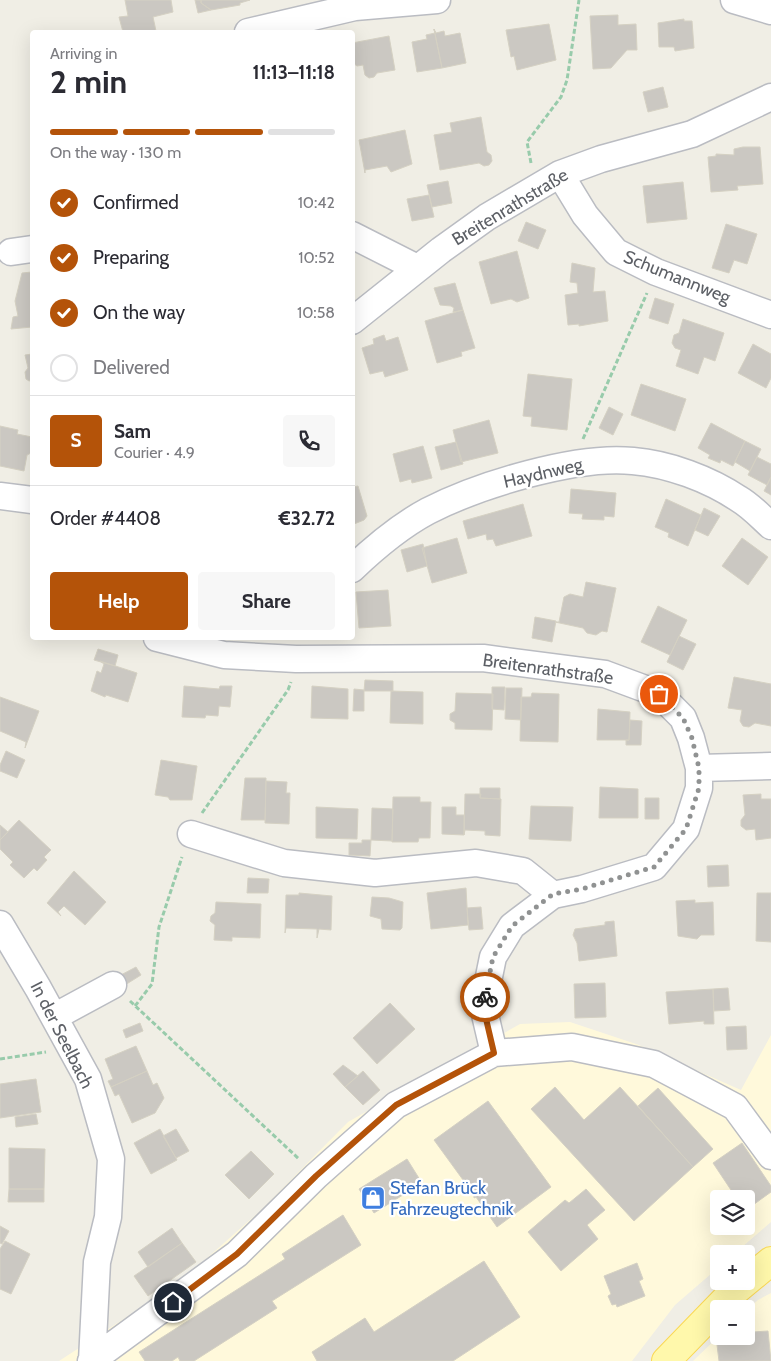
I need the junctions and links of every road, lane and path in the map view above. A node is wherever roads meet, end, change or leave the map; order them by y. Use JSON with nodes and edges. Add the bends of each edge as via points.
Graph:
{"nodes":[{"id":1,"x":437,"y":0,"type":"edge"},
{"id":2,"x":578,"y":0,"type":"edge"},
{"id":3,"x":734,"y":0,"type":"edge"},
{"id":4,"x":771,"y":11,"type":"edge"},
{"id":5,"x":257,"y":30,"type":"edge"},
{"id":6,"x":771,"y":98,"type":"edge"},
{"id":7,"x":527,"y":142,"type":"dead end"},
{"id":8,"x":560,"y":174,"type":"junction"},
{"id":9,"x":355,"y":237,"type":"edge"},
{"id":10,"x":417,"y":268,"type":"junction"},
{"id":11,"x":656,"y":272,"type":"junction"},
{"id":12,"x":771,"y":315,"type":"edge"},
{"id":13,"x":355,"y":319,"type":"edge"},
{"id":14,"x":573,"y":462,"type":"junction"},
{"id":15,"x":0,"y":496,"type":"edge"},
{"id":16,"x":30,"y":500,"type":"edge"},
{"id":17,"x":771,"y":526,"type":"edge"},
{"id":18,"x":355,"y":566,"type":"edge"},
{"id":19,"x":165,"y":640,"type":"edge"},
{"id":20,"x":290,"y":648,"type":"edge"},
{"id":21,"x":288,"y":690,"type":"dead end"},
{"id":22,"x":771,"y":766,"type":"edge"},
{"id":23,"x":699,"y":768,"type":"junction"},
{"id":24,"x":191,"y":834,"type":"junction"},
{"id":25,"x":553,"y":894,"type":"junction"},
{"id":26,"x":0,"y":924,"type":"edge"},
{"id":27,"x":113,"y":986,"type":"joint"},
{"id":28,"x":135,"y":1006,"type":"junction"},
{"id":29,"x":54,"y":1017,"type":"junction"},
{"id":30,"x":71,"y":1048,"type":"junction"},
{"id":31,"x":494,"y":1053,"type":"junction"},
{"id":32,"x":0,"y":1059,"type":"edge"},
{"id":33,"x":771,"y":1156,"type":"edge"},
{"id":34,"x":316,"y":1176,"type":"junction"},
{"id":35,"x":771,"y":1261,"type":"edge"},
{"id":36,"x":92,"y":1361,"type":"edge"},
{"id":37,"x":666,"y":1361,"type":"edge"}],
"edges":[{"from":1,"to":5,"type":"street","via":[[355,7]]},
{"from":2,"to":7,"type":"path","via":[[561,98]]},
{"from":3,"to":4,"type":"street"},
{"from":6,"to":8,"type":"street","name":"Breitenrathstraße","via":[[692,134],[600,159]]},
{"from":8,"to":10,"type":"street","name":"Breitenrathstraße","via":[[488,217]]},
{"from":8,"to":11,"type":"street","name":"Schumannweg","via":[[585,215],[616,252]]},
{"from":9,"to":10,"type":"street"},
{"from":10,"to":13,"type":"street","name":"Breitenrathstraße"},
{"from":11,"to":12,"type":"street","name":"Schumannweg"},
{"from":11,"to":14,"type":"path"},
{"from":14,"to":17,"type":"street","name":"Haydnweg","via":[[633,460],[688,473],[740,499]]},
{"from":14,"to":18,"type":"street","name":"Haydnweg","via":[[484,488],[428,512],[374,548]]},
{"from":15,"to":16,"type":"street"},
{"from":19,"to":20,"type":"street","name":"Breitenrathstraße","via":[[224,655]]},
{"from":20,"to":23,"type":"street","name":"Breitenrathstraße","via":[[482,658],[605,674],[659,694],[683,718]]},
{"from":21,"to":24,"type":"path","via":[[208,802]]},
{"from":22,"to":23,"type":"street"},
{"from":23,"to":25,"type":"street","name":"Breitenrathstraße","via":[[699,788],[686,829],[654,867],[582,889]]},
{"from":24,"to":25,"type":"street","via":[[284,863],[366,872],[476,863],[523,871]]},
{"from":24,"to":28,"type":"path","via":[[159,927],[152,984]]},
{"from":25,"to":31,"type":"street","name":"Breitenrathstraße","via":[[512,926],[493,957],[483,1006]]},
{"from":26,"to":29,"type":"street","name":"In der Seelbach"},
{"from":27,"to":28,"type":"path"},
{"from":27,"to":29,"type":"street"},
{"from":28,"to":34,"type":"path"},
{"from":29,"to":30,"type":"street","name":"In der Seelbach"},
{"from":30,"to":32,"type":"path"},
{"from":30,"to":36,"type":"street","name":"In der Seelbach","via":[[88,1079],[110,1159],[108,1217],[97,1262]]},
{"from":31,"to":33,"type":"street","via":[[572,1047],[654,1064],[735,1107]]},
{"from":31,"to":34,"type":"street","via":[[396,1105]]},
{"from":34,"to":36,"type":"street","via":[[237,1254]]},
{"from":35,"to":37,"type":"main road","via":[[730,1295]]}]}
